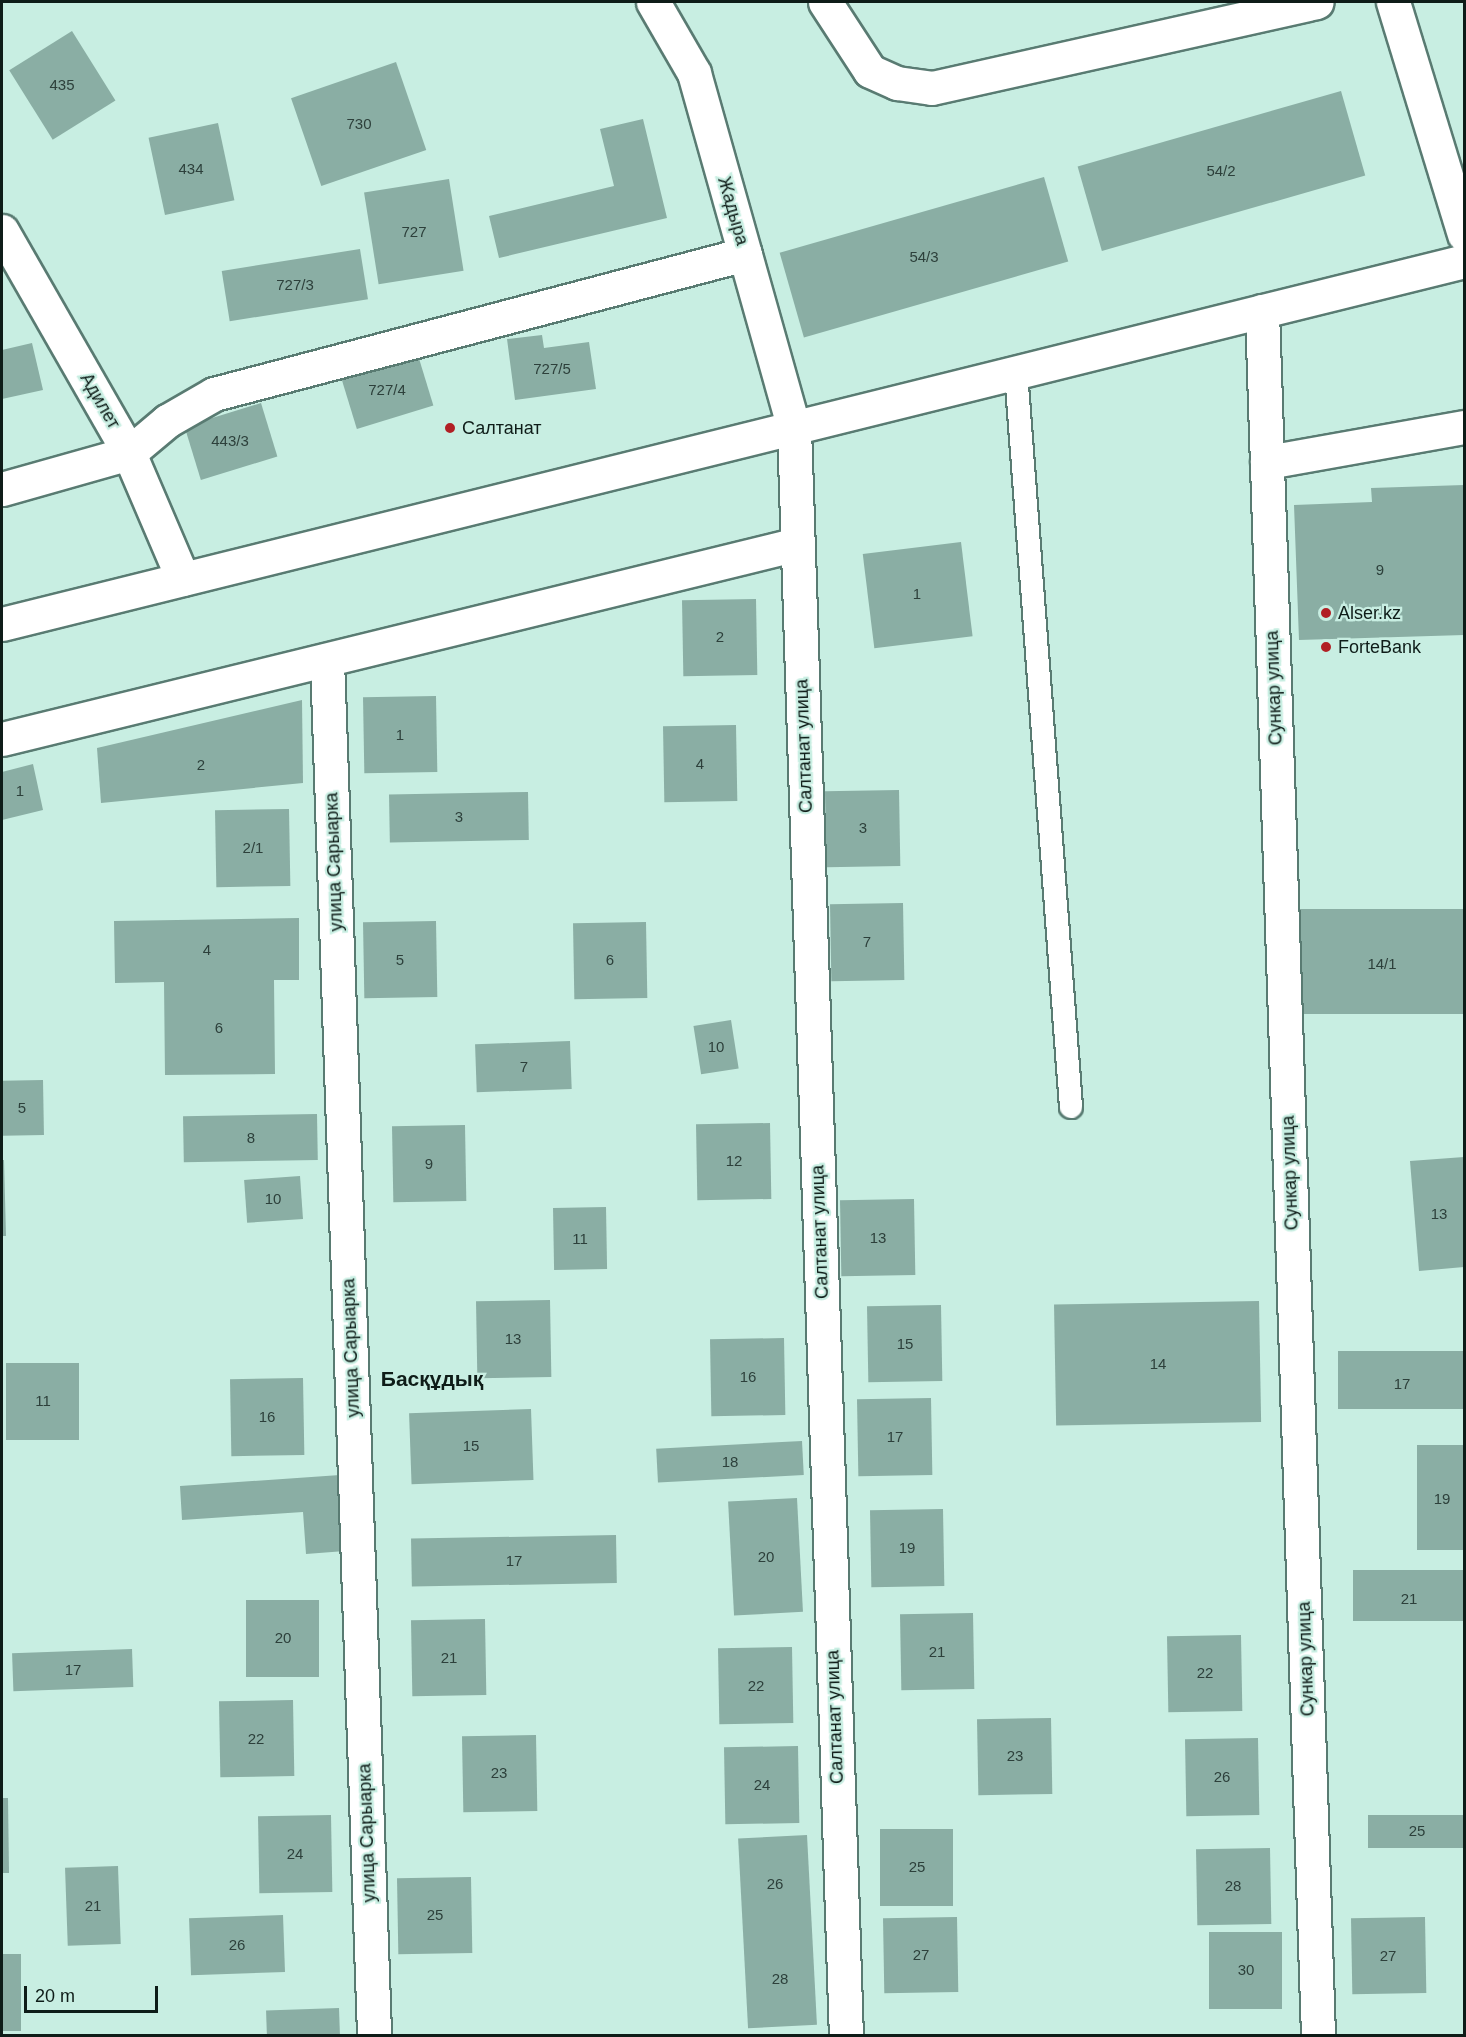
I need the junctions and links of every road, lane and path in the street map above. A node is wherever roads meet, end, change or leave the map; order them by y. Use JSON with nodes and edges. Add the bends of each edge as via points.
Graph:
{"nodes":[{"id":1,"x":653,"y":2,"type":"edge"},
{"id":2,"x":825,"y":2,"type":"edge"},
{"id":3,"x":1317,"y":2,"type":"edge"},
{"id":4,"x":1393,"y":2,"type":"edge"},
{"id":5,"x":2,"y":231,"type":"edge"},
{"id":6,"x":1464,"y":234,"type":"edge"},
{"id":7,"x":745,"y":254,"type":"junction"},
{"id":8,"x":1464,"y":261,"type":"edge"},
{"id":9,"x":1262,"y":311,"type":"junction"},
{"id":10,"x":1016,"y":372,"type":"junction"},
{"id":11,"x":1464,"y":427,"type":"edge"},
{"id":12,"x":794,"y":428,"type":"junction"},
{"id":13,"x":129,"y":453,"type":"junction"},
{"id":14,"x":1267,"y":462,"type":"junction"},
{"id":15,"x":2,"y":489,"type":"edge"},
{"id":16,"x":797,"y":544,"type":"junction"},
{"id":17,"x":183,"y":579,"type":"junction"},
{"id":18,"x":2,"y":624,"type":"edge"},
{"id":19,"x":327,"y":660,"type":"junction"},
{"id":20,"x":2,"y":739,"type":"edge"},
{"id":21,"x":1071,"y":1107,"type":"dead end"},
{"id":22,"x":374,"y":2036,"type":"edge"},
{"id":23,"x":846,"y":2036,"type":"edge"},
{"id":24,"x":1318,"y":2036,"type":"edge"}],
"edges":[{"from":1,"to":7,"type":"street","name":"Жадыра","via":[[694,74]]},
{"from":2,"to":3,"type":"street","via":[[870,70],[897,83],[932,88]]},
{"from":4,"to":6,"type":"street"},
{"from":5,"to":13,"type":"street","name":"Адилет"},
{"from":7,"to":12,"type":"street","name":"Жадыра"},
{"from":7,"to":13,"type":"street","via":[[214,394],[167,421]]},
{"from":8,"to":9,"type":"street"},
{"from":9,"to":10,"type":"street"},
{"from":9,"to":14,"type":"street","name":"Сункар улица"},
{"from":10,"to":12,"type":"street"},
{"from":10,"to":21,"type":"lane"},
{"from":11,"to":14,"type":"street"},
{"from":12,"to":16,"type":"street","name":"Салтанат улица"},
{"from":12,"to":17,"type":"street"},
{"from":13,"to":15,"type":"street"},
{"from":13,"to":17,"type":"street","name":"Адилет"},
{"from":14,"to":24,"type":"street","name":"Сункар улица"},
{"from":16,"to":19,"type":"street"},
{"from":16,"to":23,"type":"street","name":"Салтанат улица"},
{"from":17,"to":18,"type":"street"},
{"from":19,"to":20,"type":"street"},
{"from":19,"to":22,"type":"street","name":"улица Сарыарка"}]}
